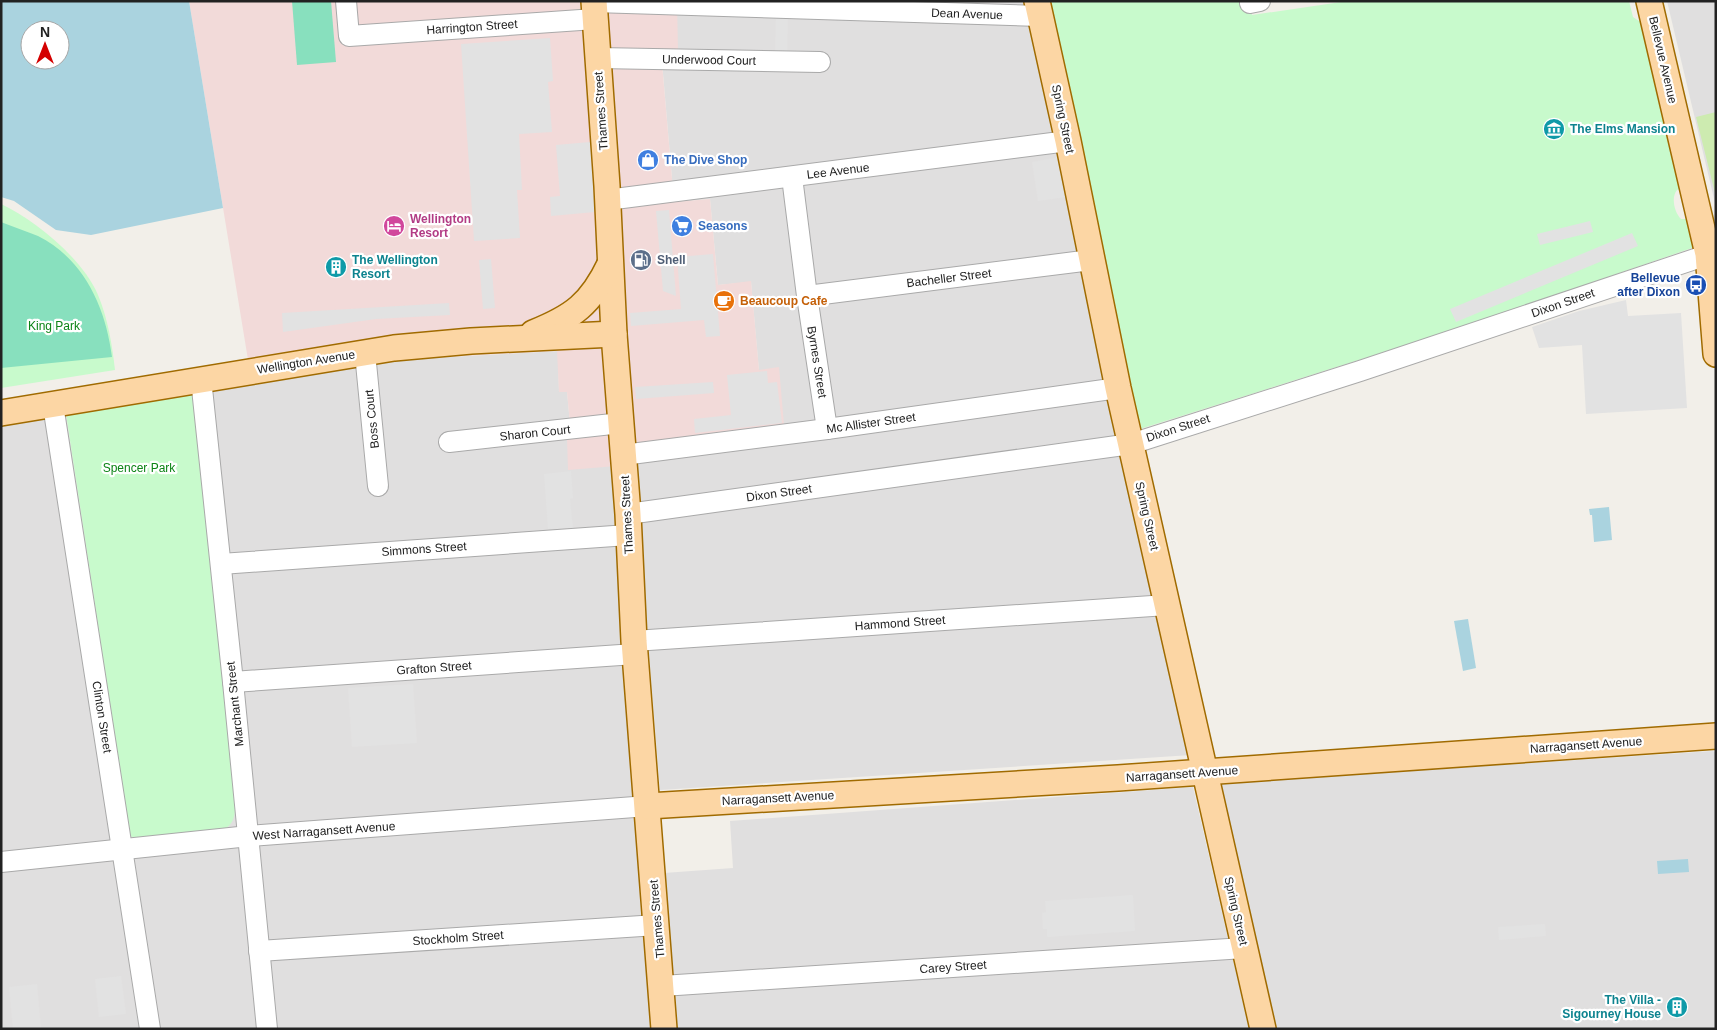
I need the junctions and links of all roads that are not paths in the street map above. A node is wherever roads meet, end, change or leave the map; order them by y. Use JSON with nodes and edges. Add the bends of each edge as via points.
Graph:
{"nodes":[{"id":1,"x":346,"y":1,"type":"edge"},
{"id":2,"x":1649,"y":1,"type":"edge"},
{"id":3,"x":595,"y":7,"type":"edge"},
{"id":4,"x":1038,"y":9,"type":"edge"},
{"id":5,"x":598,"y":58,"type":"junction"},
{"id":6,"x":820,"y":62,"type":"dead end"},
{"id":7,"x":1068,"y":141,"type":"junction"},
{"id":8,"x":792,"y":177,"type":"junction"},
{"id":9,"x":608,"y":200,"type":"junction"},
{"id":10,"x":1712,"y":253,"type":"edge"},
{"id":11,"x":1091,"y":260,"type":"junction"},
{"id":12,"x":610,"y":264,"type":"junction"},
{"id":13,"x":807,"y":296,"type":"junction"},
{"id":14,"x":614,"y":334,"type":"junction"},
{"id":15,"x":517,"y":339,"type":"junction"},
{"id":16,"x":365,"y":353,"type":"junction"},
{"id":17,"x":1716,"y":354,"type":"edge"},
{"id":18,"x":201,"y":379,"type":"junction"},
{"id":19,"x":1118,"y":388,"type":"junction"},
{"id":20,"x":53,"y":405,"type":"junction"},
{"id":21,"x":1,"y":414,"type":"edge"},
{"id":22,"x":621,"y":424,"type":"junction"},
{"id":23,"x":827,"y":429,"type":"junction"},
{"id":24,"x":450,"y":442,"type":"dead end"},
{"id":25,"x":1131,"y":444,"type":"junction"},
{"id":26,"x":623,"y":455,"type":"junction"},
{"id":27,"x":378,"y":486,"type":"dead end"},
{"id":28,"x":628,"y":524,"type":"junction"},
{"id":29,"x":221,"y":564,"type":"junction"},
{"id":30,"x":1167,"y":605,"type":"junction"},
{"id":31,"x":634,"y":647,"type":"junction"},
{"id":32,"x":234,"y":682,"type":"junction"},
{"id":33,"x":1716,"y":736,"type":"edge"},
{"id":34,"x":1205,"y":772,"type":"junction"},
{"id":35,"x":648,"y":806,"type":"junction"},
{"id":36,"x":248,"y":836,"type":"junction"},
{"id":37,"x":123,"y":850,"type":"junction"},
{"id":38,"x":1,"y":862,"type":"edge"},
{"id":39,"x":657,"y":925,"type":"junction"},
{"id":40,"x":1244,"y":948,"type":"junction"},
{"id":41,"x":259,"y":951,"type":"junction"},
{"id":42,"x":662,"y":986,"type":"junction"},
{"id":43,"x":150,"y":1029,"type":"edge"},
{"id":44,"x":267,"y":1029,"type":"edge"},
{"id":45,"x":664,"y":1029,"type":"edge"},
{"id":46,"x":1263,"y":1029,"type":"edge"}],
"edges":[{"from":1,"to":3,"type":"street","name":"Harrington Street","via":[[349,36]]},
{"from":2,"to":10,"type":"main road","name":"Bellevue Avenue"},
{"from":3,"to":4,"type":"street","name":"Dean Avenue"},
{"from":3,"to":5,"type":"main road","name":"Thames Street"},
{"from":4,"to":7,"type":"main road","name":"Spring Street"},
{"from":5,"to":6,"type":"street","name":"Underwood Court"},
{"from":5,"to":9,"type":"main road","name":"Thames Street"},
{"from":7,"to":8,"type":"street","name":"Lee Avenue"},
{"from":7,"to":11,"type":"main road","name":"Spring Street"},
{"from":8,"to":9,"type":"street","name":"Lee Avenue"},
{"from":8,"to":13,"type":"street","name":"Byrnes Street"},
{"from":9,"to":12,"type":"main road","name":"Thames Street"},
{"from":10,"to":17,"type":"main road","name":"Bellevue Avenue"},
{"from":10,"to":25,"type":"street","name":"Dixon Street"},
{"from":11,"to":13,"type":"street","name":"Bacheller Street"},
{"from":11,"to":19,"type":"main road","name":"Spring Street"},
{"from":12,"to":14,"type":"main road","name":"Thames Street"},
{"from":12,"to":15,"type":"main road","via":[[590,297],[567,318]]},
{"from":13,"to":23,"type":"street","name":"Byrnes Street"},
{"from":14,"to":15,"type":"main road","name":"Wellington Avenue"},
{"from":14,"to":22,"type":"main road","name":"Thames Street"},
{"from":15,"to":16,"type":"main road","name":"Wellington Avenue"},
{"from":16,"to":18,"type":"main road","name":"Wellington Avenue"},
{"from":16,"to":27,"type":"street","name":"Boss Court"},
{"from":18,"to":20,"type":"main road","name":"Wellington Avenue"},
{"from":18,"to":29,"type":"street","name":"Marchant Street"},
{"from":19,"to":23,"type":"street","name":"Mc Allister Street"},
{"from":19,"to":25,"type":"main road","name":"Spring Street"},
{"from":20,"to":21,"type":"main road","name":"Wellington Avenue"},
{"from":20,"to":37,"type":"street","name":"Clinton Street"},
{"from":22,"to":24,"type":"street","name":"Sharon Court"},
{"from":22,"to":26,"type":"main road","name":"Thames Street"},
{"from":23,"to":26,"type":"street","name":"Mc Allister Street"},
{"from":25,"to":28,"type":"street","name":"Dixon Street"},
{"from":25,"to":30,"type":"main road","name":"Spring Street"},
{"from":26,"to":28,"type":"main road","name":"Thames Street"},
{"from":28,"to":29,"type":"street","name":"Simmons Street"},
{"from":28,"to":31,"type":"main road","name":"Thames Street"},
{"from":29,"to":32,"type":"street","name":"Marchant Street"},
{"from":30,"to":31,"type":"street","name":"Hammond Street"},
{"from":30,"to":34,"type":"main road","name":"Spring Street"},
{"from":31,"to":32,"type":"street","name":"Grafton Street"},
{"from":31,"to":35,"type":"main road","name":"Thames Street"},
{"from":32,"to":36,"type":"street","name":"Marchant Street"},
{"from":33,"to":34,"type":"main road","name":"Narragansett Avenue"},
{"from":34,"to":35,"type":"main road","name":"Narragansett Avenue"},
{"from":34,"to":40,"type":"main road","name":"Spring Street"},
{"from":35,"to":36,"type":"street","name":"West Narragansett Avenue"},
{"from":35,"to":39,"type":"main road","name":"Thames Street"},
{"from":36,"to":37,"type":"street","name":"West Narragansett Avenue"},
{"from":36,"to":41,"type":"street","name":"Marchant Street"},
{"from":37,"to":38,"type":"street","name":"West Narragansett Avenue"},
{"from":37,"to":43,"type":"street","name":"Clinton Street"},
{"from":39,"to":41,"type":"street","name":"Stockholm Street"},
{"from":39,"to":42,"type":"main road","name":"Thames Street"},
{"from":40,"to":42,"type":"street","name":"Carey Street"},
{"from":40,"to":46,"type":"main road","name":"Spring Street"},
{"from":41,"to":44,"type":"street","name":"Marchant Street"},
{"from":42,"to":45,"type":"main road","name":"Thames Street"}]}
